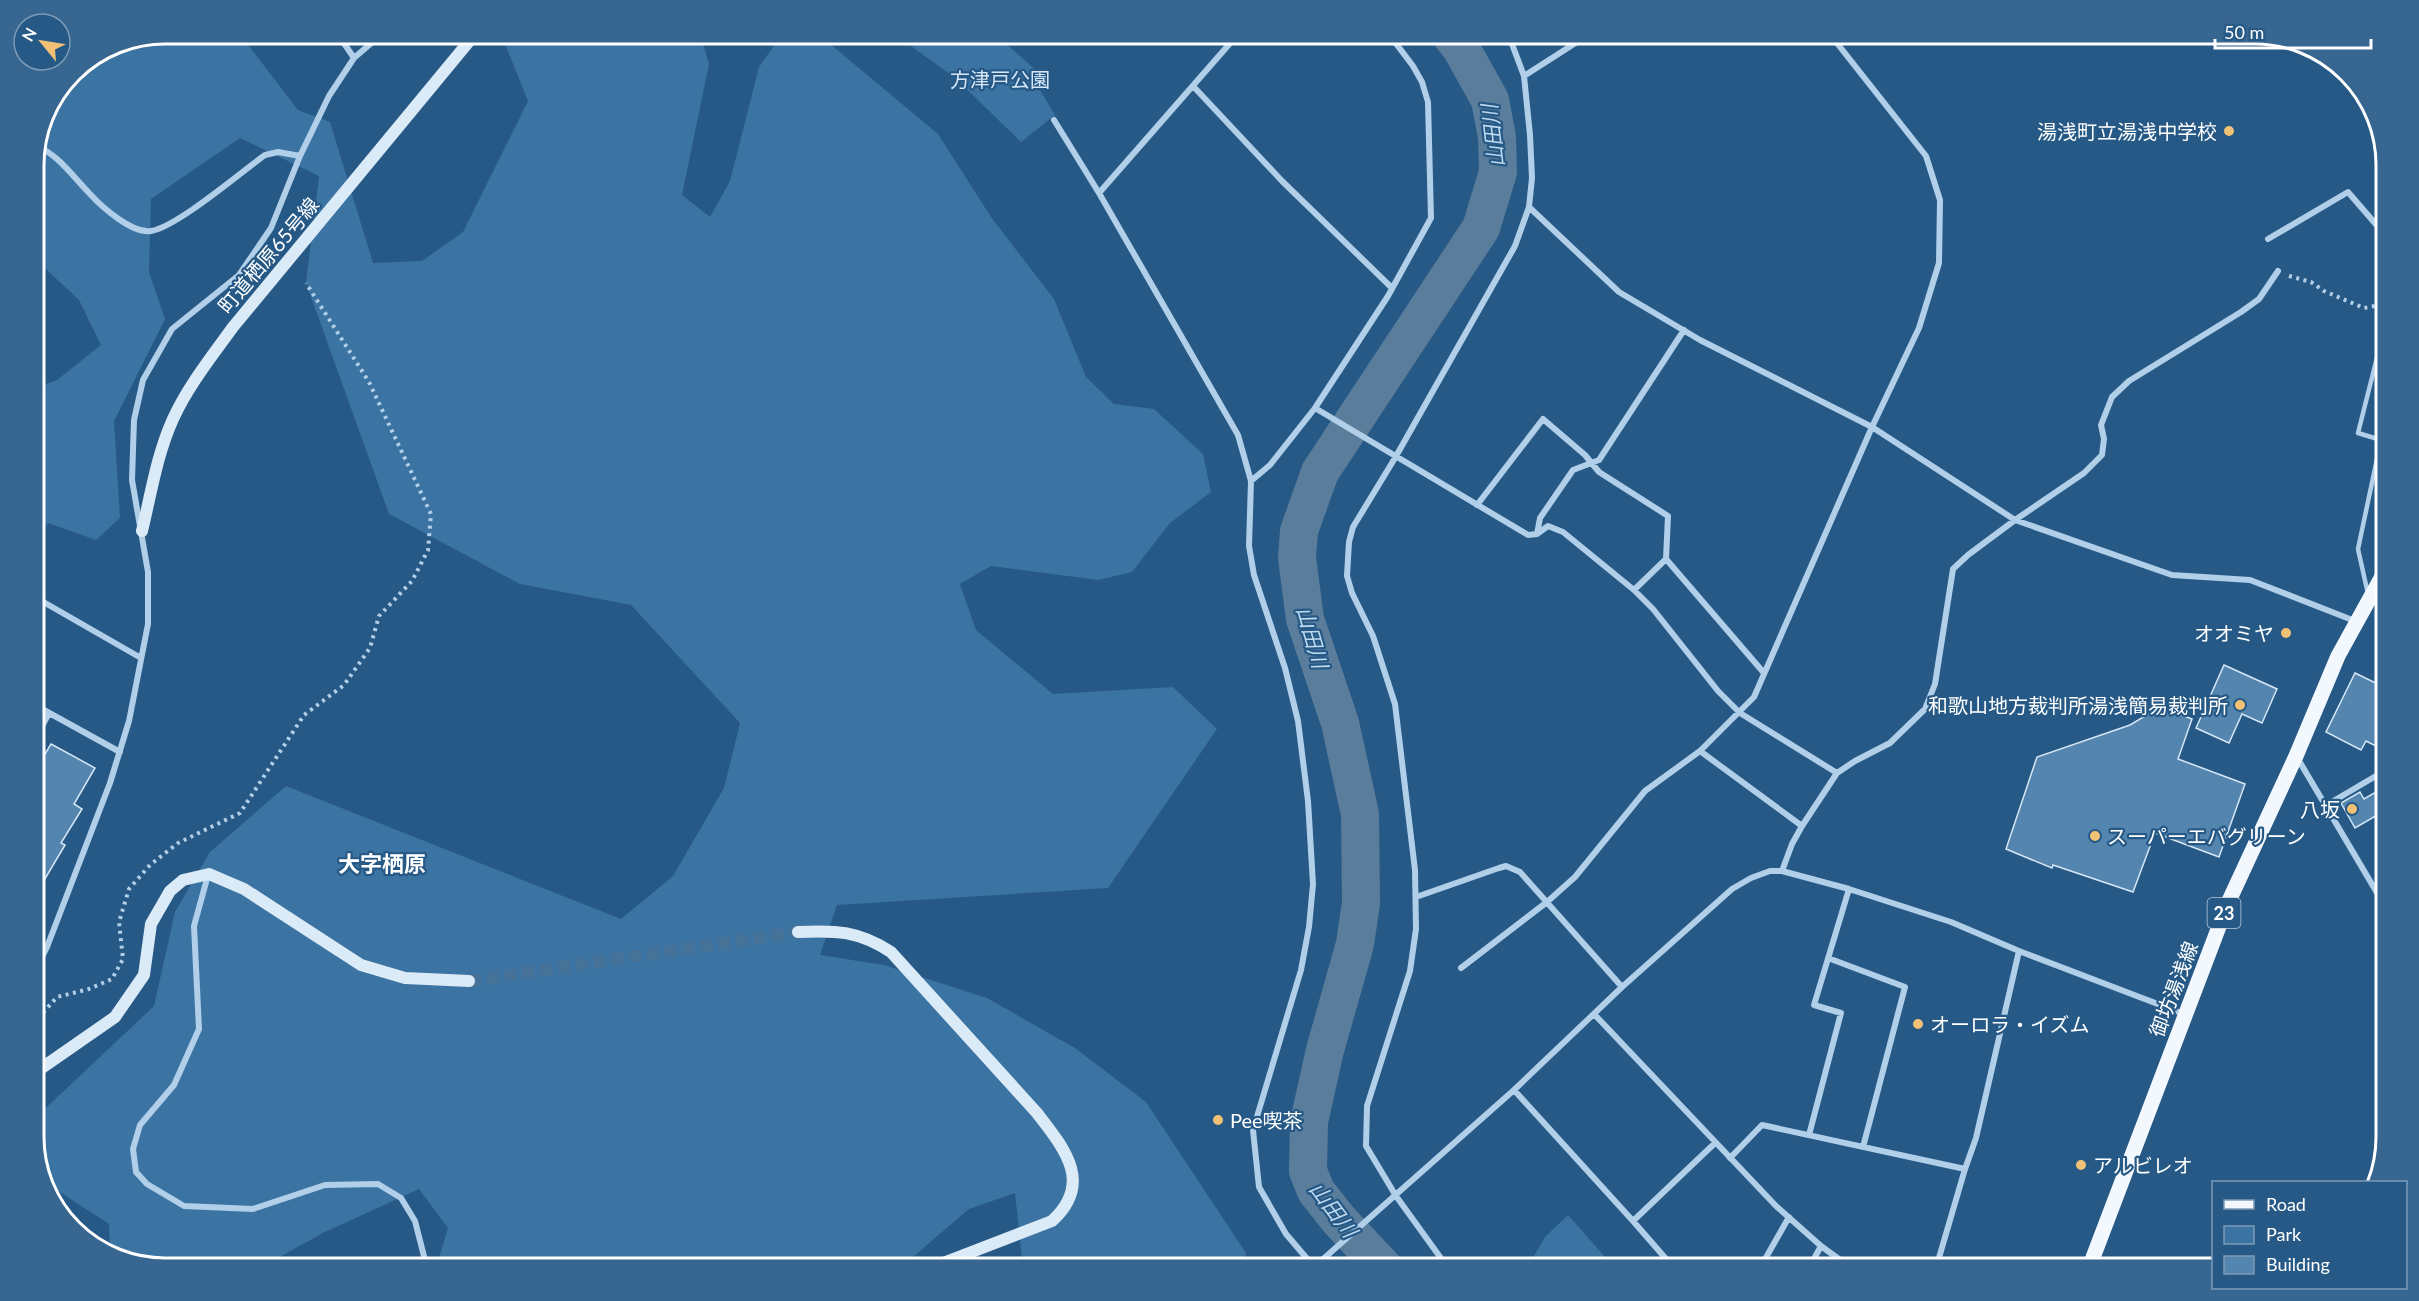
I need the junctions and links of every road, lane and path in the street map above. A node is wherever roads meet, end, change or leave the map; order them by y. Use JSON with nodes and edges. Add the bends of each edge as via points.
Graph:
{"nodes":[{"id":1,"x":344,"y":44,"type":"edge"},
{"id":2,"x":370,"y":44,"type":"edge"},
{"id":3,"x":467,"y":44,"type":"edge"},
{"id":4,"x":1229,"y":44,"type":"edge"},
{"id":5,"x":1396,"y":44,"type":"edge"},
{"id":6,"x":1512,"y":44,"type":"edge"},
{"id":7,"x":1574,"y":44,"type":"edge"},
{"id":8,"x":1838,"y":44,"type":"edge"},
{"id":9,"x":354,"y":58,"type":"junction"},
{"id":10,"x":1524,"y":76,"type":"junction"},
{"id":11,"x":1193,"y":86,"type":"junction"},
{"id":12,"x":1054,"y":120,"type":"dead end"},
{"id":13,"x":45,"y":149,"type":"edge"},
{"id":14,"x":300,"y":156,"type":"junction"},
{"id":15,"x":1099,"y":193,"type":"junction"},
{"id":16,"x":1529,"y":207,"type":"junction"},
{"id":17,"x":2375,"y":223,"type":"edge"},
{"id":18,"x":2268,"y":239,"type":"dead end"},
{"id":19,"x":2278,"y":271,"type":"joint"},
{"id":20,"x":306,"y":283,"type":"dead end"},
{"id":21,"x":1392,"y":288,"type":"junction"},
{"id":22,"x":2375,"y":306,"type":"edge"},
{"id":23,"x":1684,"y":330,"type":"junction"},
{"id":24,"x":2375,"y":365,"type":"edge"},
{"id":25,"x":1315,"y":408,"type":"junction"},
{"id":26,"x":1872,"y":427,"type":"junction"},
{"id":27,"x":2375,"y":439,"type":"edge"},
{"id":28,"x":1395,"y":458,"type":"junction"},
{"id":29,"x":2375,"y":463,"type":"edge"},
{"id":30,"x":1591,"y":464,"type":"junction"},
{"id":31,"x":1251,"y":481,"type":"junction"},
{"id":32,"x":1477,"y":505,"type":"junction"},
{"id":33,"x":2015,"y":520,"type":"junction"},
{"id":34,"x":142,"y":531,"type":"junction"},
{"id":35,"x":1537,"y":534,"type":"junction"},
{"id":36,"x":1666,"y":559,"type":"junction"},
{"id":37,"x":1634,"y":590,"type":"junction"},
{"id":38,"x":2375,"y":590,"type":"edge"},
{"id":39,"x":2370,"y":601,"type":"junction"},
{"id":40,"x":44,"y":602,"type":"edge"},
{"id":41,"x":2358,"y":622,"type":"junction"},
{"id":42,"x":141,"y":658,"type":"junction"},
{"id":43,"x":1764,"y":673,"type":"junction"},
{"id":44,"x":44,"y":710,"type":"edge"},
{"id":45,"x":49,"y":712,"type":"junction"},
{"id":46,"x":1740,"y":713,"type":"junction"},
{"id":47,"x":44,"y":722,"type":"edge"},
{"id":48,"x":1700,"y":751,"type":"junction"},
{"id":49,"x":120,"y":752,"type":"junction"},
{"id":50,"x":2296,"y":756,"type":"junction"},
{"id":51,"x":1837,"y":773,"type":"junction"},
{"id":52,"x":2376,"y":776,"type":"edge"},
{"id":53,"x":2325,"y":806,"type":"junction"},
{"id":54,"x":1802,"y":826,"type":"junction"},
{"id":55,"x":1782,"y":871,"type":"junction"},
{"id":56,"x":209,"y":874,"type":"junction"},
{"id":57,"x":1849,"y":890,"type":"junction"},
{"id":58,"x":2376,"y":891,"type":"edge"},
{"id":59,"x":1416,"y":897,"type":"junction"},
{"id":60,"x":1547,"y":902,"type":"junction"},
{"id":61,"x":798,"y":932,"type":"tunnel mouth"},
{"id":62,"x":2019,"y":951,"type":"junction"},
{"id":63,"x":44,"y":953,"type":"edge"},
{"id":64,"x":1828,"y":958,"type":"junction"},
{"id":65,"x":1461,"y":968,"type":"dead end"},
{"id":66,"x":469,"y":981,"type":"tunnel mouth"},
{"id":67,"x":1622,"y":987,"type":"junction"},
{"id":68,"x":44,"y":1009,"type":"edge"},
{"id":69,"x":1594,"y":1014,"type":"junction"},
{"id":70,"x":2186,"y":1015,"type":"junction"},
{"id":71,"x":44,"y":1066,"type":"edge"},
{"id":72,"x":1514,"y":1090,"type":"junction"},
{"id":73,"x":1809,"y":1135,"type":"junction"},
{"id":74,"x":1715,"y":1143,"type":"junction"},
{"id":75,"x":1863,"y":1147,"type":"junction"},
{"id":76,"x":1731,"y":1158,"type":"junction"},
{"id":77,"x":1965,"y":1169,"type":"junction"},
{"id":78,"x":1395,"y":1196,"type":"junction"},
{"id":79,"x":1789,"y":1217,"type":"junction"},
{"id":80,"x":1633,"y":1221,"type":"junction"},
{"id":81,"x":1821,"y":1246,"type":"junction"},
{"id":82,"x":424,"y":1258,"type":"edge"},
{"id":83,"x":956,"y":1258,"type":"edge"},
{"id":84,"x":1306,"y":1258,"type":"edge"},
{"id":85,"x":1324,"y":1258,"type":"edge"},
{"id":86,"x":1441,"y":1258,"type":"edge"},
{"id":87,"x":1665,"y":1258,"type":"edge"},
{"id":88,"x":1766,"y":1258,"type":"edge"},
{"id":89,"x":1814,"y":1258,"type":"edge"},
{"id":90,"x":1837,"y":1258,"type":"edge"},
{"id":91,"x":1939,"y":1258,"type":"edge"},
{"id":92,"x":2093,"y":1258,"type":"edge"}],
"edges":[{"from":1,"to":9,"type":"street"},
{"from":2,"to":9,"type":"street"},
{"from":3,"to":34,"type":"street","name":"町道栖原65号線","via":[[233,327],[199,374],[172,420]]},
{"from":4,"to":11,"type":"street"},
{"from":5,"to":21,"type":"street","via":[[1418,74],[1428,102],[1431,218]]},
{"from":6,"to":10,"type":"street"},
{"from":7,"to":10,"type":"street"},
{"from":8,"to":26,"type":"street","via":[[1926,156],[1940,200],[1939,263],[1919,328]]},
{"from":9,"to":14,"type":"street","via":[[329,96]]},
{"from":10,"to":16,"type":"street","via":[[1532,178]]},
{"from":11,"to":15,"type":"street"},
{"from":11,"to":21,"type":"street","via":[[1282,181]]},
{"from":12,"to":15,"type":"street"},
{"from":13,"to":14,"type":"street","via":[[112,214],[134,228],[150,231],[187,213],[265,155],[278,152]]},
{"from":14,"to":34,"type":"street","via":[[271,228],[239,275],[172,329],[143,380],[134,420],[132,480]]},
{"from":15,"to":31,"type":"street","via":[[1238,435]]},
{"from":16,"to":23,"type":"street","via":[[1619,292]]},
{"from":16,"to":28,"type":"street","via":[[1515,246]]},
{"from":17,"to":18,"type":"street","via":[[2348,192]]},
{"from":19,"to":22,"type":"path","via":[[2364,308]]},
{"from":19,"to":33,"type":"street","via":[[2259,299],[2129,381],[2112,397],[2101,425],[2102,455],[2084,473]]},
{"from":20,"to":68,"type":"path","via":[[369,382],[431,514],[428,550],[412,581],[379,616],[370,648],[344,685],[304,715],[240,813],[178,843],[150,865],[129,889],[119,922],[123,959],[112,980],[57,997]]},
{"from":21,"to":25,"type":"street"},
{"from":23,"to":26,"type":"street"},
{"from":23,"to":30,"type":"street","via":[[1599,460]]},
{"from":24,"to":27,"type":"lane","via":[[2358,433]]},
{"from":25,"to":28,"type":"street"},
{"from":25,"to":31,"type":"street","via":[[1270,465]]},
{"from":26,"to":33,"type":"street"},
{"from":26,"to":43,"type":"street"},
{"from":28,"to":32,"type":"street"},
{"from":28,"to":59,"type":"street","via":[[1353,526],[1347,576],[1373,636],[1395,704]]},
{"from":29,"to":39,"type":"lane","via":[[2358,549]]},
{"from":30,"to":32,"type":"street","via":[[1543,419]]},
{"from":30,"to":35,"type":"street","via":[[1573,470],[1540,518]]},
{"from":30,"to":36,"type":"street","via":[[1668,516]]},
{"from":31,"to":84,"type":"street","via":[[1249,546],[1254,575],[1298,721],[1313,884],[1301,970],[1253,1130],[1259,1187],[1286,1234]]},
{"from":32,"to":35,"type":"street","via":[[1527,535]]},
{"from":33,"to":41,"type":"street","via":[[2172,575],[2250,580]]},
{"from":33,"to":51,"type":"street","via":[[1953,569],[1935,684],[1925,709],[1890,743]]},
{"from":34,"to":42,"type":"street","via":[[148,582]]},
{"from":35,"to":37,"type":"street","via":[[1548,526],[1557,528]]},
{"from":36,"to":37,"type":"street"},
{"from":36,"to":43,"type":"street"},
{"from":37,"to":46,"type":"street"},
{"from":38,"to":39,"type":"main road","name":"御坊湯浅線","number":"23"},
{"from":39,"to":41,"type":"main road","name":"御坊湯浅線","number":"23"},
{"from":40,"to":42,"type":"street"},
{"from":41,"to":50,"type":"main road","name":"御坊湯浅線","number":"23","via":[[2338,657]]},
{"from":42,"to":49,"type":"street"},
{"from":43,"to":46,"type":"street","via":[[1754,698]]},
{"from":44,"to":45,"type":"street"},
{"from":45,"to":47,"type":"street"},
{"from":45,"to":49,"type":"street"},
{"from":46,"to":48,"type":"street"},
{"from":46,"to":51,"type":"street"},
{"from":48,"to":54,"type":"street"},
{"from":48,"to":60,"type":"street","via":[[1645,791],[1575,877]]},
{"from":49,"to":63,"type":"street"},
{"from":50,"to":53,"type":"street"},
{"from":50,"to":70,"type":"main road","name":"御坊湯浅線","number":"23","via":[[2228,903]]},
{"from":51,"to":54,"type":"street"},
{"from":52,"to":53,"type":"street"},
{"from":53,"to":58,"type":"street"},
{"from":54,"to":55,"type":"street"},
{"from":55,"to":57,"type":"street"},
{"from":55,"to":67,"type":"street","via":[[1770,871],[1732,889]]},
{"from":56,"to":66,"type":"street","via":[[244,889],[361,965],[405,978]]},
{"from":56,"to":71,"type":"street","via":[[183,880],[170,891],[151,924],[144,975],[115,1017]]},
{"from":56,"to":82,"type":"street","via":[[194,926],[199,1029],[174,1085],[140,1125],[133,1149],[136,1172],[147,1184],[184,1206],[253,1209],[325,1185],[378,1184],[401,1198],[415,1221]]},
{"from":57,"to":62,"type":"street","via":[[1951,922]]},
{"from":57,"to":64,"type":"street"},
{"from":59,"to":60,"type":"street","via":[[1506,866],[1520,872]]},
{"from":59,"to":78,"type":"street","via":[[1410,971],[1367,1106],[1366,1146]]},
{"from":60,"to":65,"type":"street"},
{"from":60,"to":67,"type":"street"},
{"from":61,"to":83,"type":"street","via":[[850,932],[891,952],[1037,1113],[1070,1160],[1073,1189],[1062,1212],[1052,1221]]},
{"from":62,"to":70,"type":"street"},
{"from":62,"to":77,"type":"street","via":[[1984,1107]]},
{"from":64,"to":73,"type":"street","via":[[1814,1005],[1841,1014]]},
{"from":64,"to":75,"type":"street","via":[[1905,987]]},
{"from":67,"to":69,"type":"street"},
{"from":69,"to":72,"type":"street"},
{"from":69,"to":74,"type":"street"},
{"from":70,"to":92,"type":"main road","name":"御坊湯浅線","number":"23"},
{"from":72,"to":78,"type":"street"},
{"from":72,"to":80,"type":"street"},
{"from":73,"to":75,"type":"street"},
{"from":73,"to":76,"type":"street","via":[[1762,1125]]},
{"from":74,"to":76,"type":"street"},
{"from":74,"to":80,"type":"street"},
{"from":75,"to":77,"type":"street"},
{"from":76,"to":79,"type":"street"},
{"from":77,"to":91,"type":"street"},
{"from":78,"to":85,"type":"street"},
{"from":78,"to":86,"type":"street"},
{"from":79,"to":81,"type":"street"},
{"from":79,"to":88,"type":"street"},
{"from":80,"to":87,"type":"street"},
{"from":81,"to":89,"type":"street"},
{"from":81,"to":90,"type":"street"}]}
